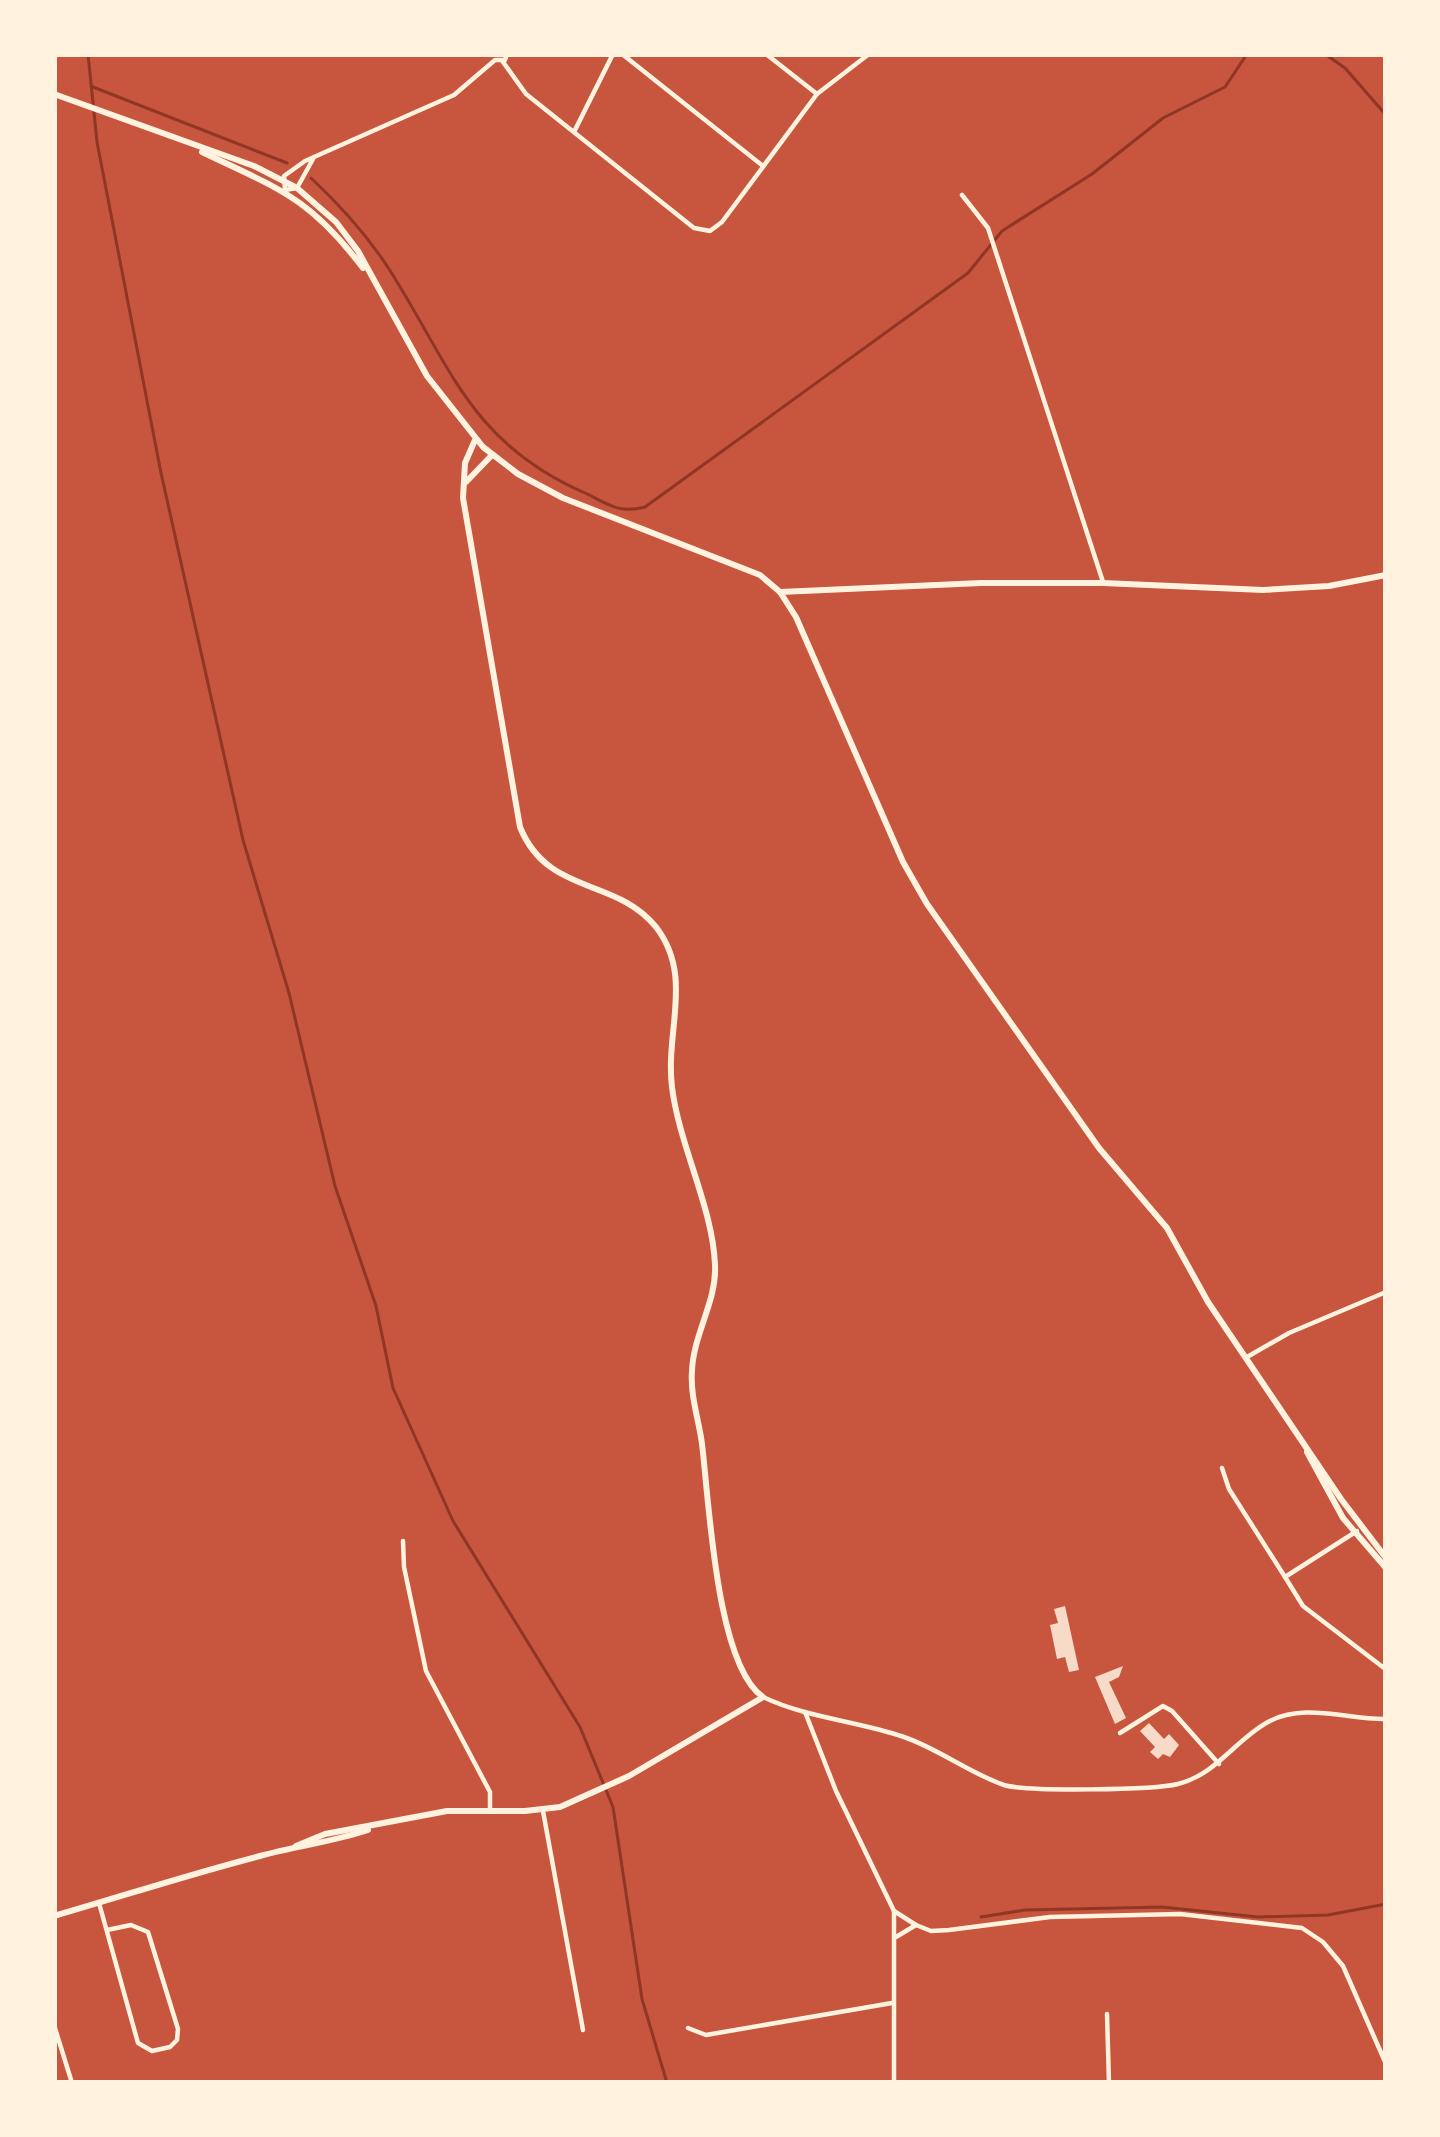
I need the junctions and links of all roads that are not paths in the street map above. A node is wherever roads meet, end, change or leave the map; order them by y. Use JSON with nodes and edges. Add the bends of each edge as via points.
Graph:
{"nodes":[{"id":1,"x":613,"y":54,"type":"edge"},
{"id":2,"x":622,"y":54,"type":"edge"},
{"id":3,"x":766,"y":54,"type":"edge"},
{"id":4,"x":869,"y":54,"type":"edge"},
{"id":5,"x":499,"y":57,"type":"edge"},
{"id":6,"x":54,"y":94,"type":"edge"},
{"id":7,"x":817,"y":94,"type":"junction"},
{"id":8,"x":574,"y":132,"type":"junction"},
{"id":9,"x":182,"y":143,"type":"junction"},
{"id":10,"x":314,"y":159,"type":"junction"},
{"id":11,"x":764,"y":166,"type":"junction"},
{"id":12,"x":282,"y":179,"type":"junction"},
{"id":13,"x":297,"y":188,"type":"junction"},
{"id":14,"x":285,"y":190,"type":"junction"},
{"id":15,"x":962,"y":195,"type":"dead end"},
{"id":16,"x":372,"y":279,"type":"junction"},
{"id":17,"x":475,"y":440,"type":"junction"},
{"id":18,"x":492,"y":455,"type":"junction"},
{"id":19,"x":464,"y":486,"type":"junction"},
{"id":20,"x":1386,"y":575,"type":"edge"},
{"id":21,"x":1103,"y":583,"type":"junction"},
{"id":22,"x":780,"y":592,"type":"junction"},
{"id":23,"x":1386,"y":1292,"type":"edge"},
{"id":24,"x":1246,"y":1358,"type":"junction"},
{"id":25,"x":1222,"y":1468,"type":"dead end"},
{"id":26,"x":1358,"y":1531,"type":"junction"},
{"id":27,"x":403,"y":1541,"type":"dead end"},
{"id":28,"x":1386,"y":1558,"type":"edge"},
{"id":29,"x":1386,"y":1568,"type":"edge"},
{"id":30,"x":1285,"y":1576,"type":"junction"},
{"id":31,"x":1384,"y":1668,"type":"edge"},
{"id":32,"x":763,"y":1697,"type":"junction"},
{"id":33,"x":805,"y":1712,"type":"junction"},
{"id":34,"x":1386,"y":1719,"type":"edge"},
{"id":35,"x":1120,"y":1733,"type":"dead end"},
{"id":36,"x":1220,"y":1764,"type":"junction"},
{"id":37,"x":490,"y":1809,"type":"junction"},
{"id":38,"x":542,"y":1810,"type":"junction"},
{"id":39,"x":99,"y":1903,"type":"junction"},
{"id":40,"x":894,"y":1910,"type":"junction"},
{"id":41,"x":54,"y":1916,"type":"edge"},
{"id":42,"x":916,"y":1925,"type":"junction"},
{"id":43,"x":107,"y":1930,"type":"junction"},
{"id":44,"x":896,"y":1937,"type":"junction"},
{"id":45,"x":892,"y":2003,"type":"junction"},
{"id":46,"x":1107,"y":2014,"type":"dead end"},
{"id":47,"x":54,"y":2025,"type":"edge"},
{"id":48,"x":688,"y":2027,"type":"dead end"},
{"id":49,"x":584,"y":2030,"type":"dead end"},
{"id":50,"x":1386,"y":2064,"type":"edge"},
{"id":51,"x":72,"y":2083,"type":"edge"},
{"id":52,"x":894,"y":2083,"type":"edge"},
{"id":53,"x":1109,"y":2083,"type":"edge"}],
"edges":[{"from":1,"to":8,"type":"street"},
{"from":2,"to":11,"type":"street"},
{"from":3,"to":7,"type":"street"},
{"from":4,"to":7,"type":"street"},
{"from":5,"to":8,"type":"street","via":[[526,94]]},
{"from":5,"to":10,"type":"street","via":[[454,95]]},
{"from":6,"to":9,"type":"street"},
{"from":7,"to":11,"type":"street"},
{"from":8,"to":11,"type":"street","via":[[702,231],[722,222]]},
{"from":9,"to":12,"type":"street"},
{"from":9,"to":14,"type":"street"},
{"from":10,"to":12,"type":"street"},
{"from":10,"to":13,"type":"street"},
{"from":12,"to":13,"type":"street"},
{"from":12,"to":14,"type":"street"},
{"from":13,"to":14,"type":"street"},
{"from":13,"to":16,"type":"street","via":[[347,235]]},
{"from":14,"to":16,"type":"street"},
{"from":15,"to":21,"type":"street","via":[[992,239]]},
{"from":16,"to":17,"type":"street"},
{"from":17,"to":18,"type":"street"},
{"from":17,"to":19,"type":"street"},
{"from":18,"to":19,"type":"street"},
{"from":18,"to":22,"type":"street","via":[[563,498],[746,568]]},
{"from":19,"to":32,"type":"street","via":[[527,844],[555,873],[645,916],[675,968],[672,1089],[716,1270],[692,1363],[693,1396],[722,1599],[746,1681]]},
{"from":20,"to":21,"type":"street","via":[[1263,590]]},
{"from":21,"to":22,"type":"street"},
{"from":22,"to":24,"type":"street","via":[[914,883],[1099,1148],[1167,1228]]},
{"from":23,"to":24,"type":"street"},
{"from":24,"to":26,"type":"street"},
{"from":25,"to":30,"type":"street"},
{"from":26,"to":28,"type":"street"},
{"from":26,"to":29,"type":"street"},
{"from":26,"to":30,"type":"street"},
{"from":27,"to":37,"type":"street","via":[[426,1671],[490,1792]]},
{"from":30,"to":31,"type":"street","via":[[1303,1606]]},
{"from":32,"to":33,"type":"street"},
{"from":32,"to":38,"type":"street","via":[[615,1783]]},
{"from":33,"to":36,"type":"street","via":[[904,1737],[1019,1789],[1165,1787]]},
{"from":33,"to":40,"type":"street"},
{"from":34,"to":36,"type":"street","via":[[1296,1713],[1268,1722]]},
{"from":35,"to":36,"type":"street","via":[[1163,1706]]},
{"from":37,"to":38,"type":"street"},
{"from":37,"to":39,"type":"street","via":[[447,1811],[296,1846]]},
{"from":38,"to":49,"type":"street"},
{"from":39,"to":41,"type":"street"},
{"from":39,"to":43,"type":"street"},
{"from":40,"to":42,"type":"street"},
{"from":40,"to":44,"type":"street"},
{"from":42,"to":44,"type":"street"},
{"from":42,"to":50,"type":"street","via":[[950,1930],[1050,1917],[1180,1914],[1302,1928],[1343,1966]]},
{"from":43,"to":43,"type":"street","via":[[138,2043],[152,2051],[170,2047],[178,2029],[148,1933],[131,1925]]},
{"from":44,"to":45,"type":"street"},
{"from":45,"to":48,"type":"street","via":[[706,2035]]},
{"from":45,"to":52,"type":"street"},
{"from":46,"to":53,"type":"street"},
{"from":47,"to":51,"type":"street"}]}
